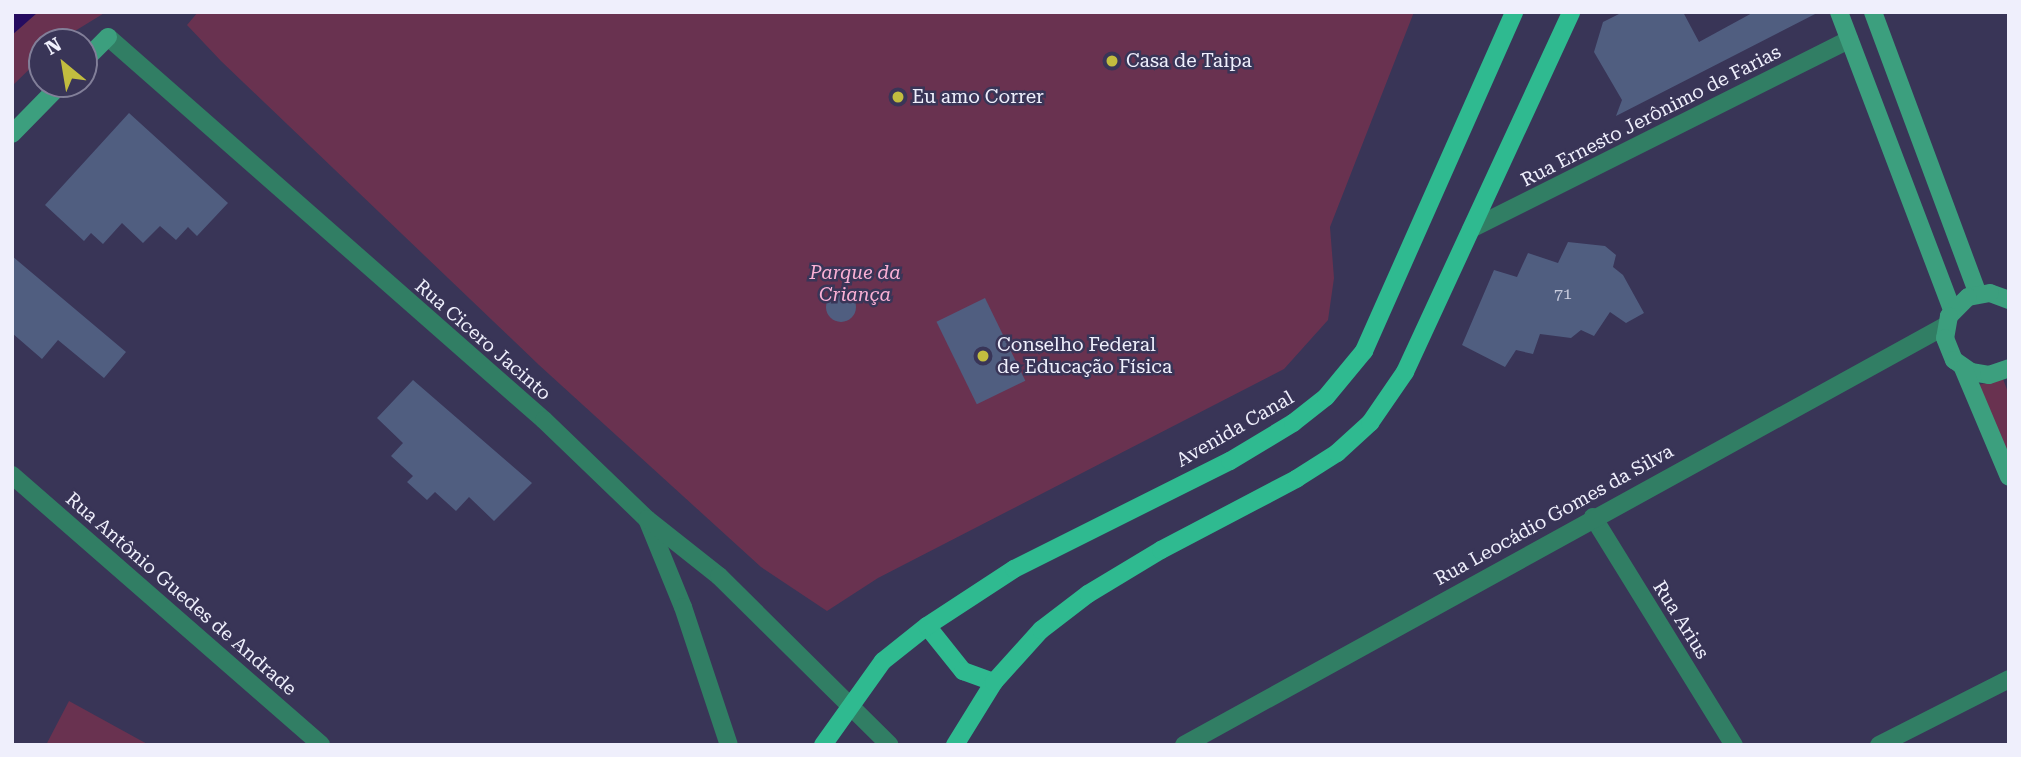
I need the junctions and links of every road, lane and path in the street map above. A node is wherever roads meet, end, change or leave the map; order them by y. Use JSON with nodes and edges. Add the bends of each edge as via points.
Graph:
{"nodes":[{"id":1,"x":1514,"y":12,"type":"edge"},
{"id":2,"x":1571,"y":12,"type":"edge"},
{"id":3,"x":1839,"y":12,"type":"edge"},
{"id":4,"x":1873,"y":12,"type":"edge"},
{"id":5,"x":108,"y":37,"type":"joint"},
{"id":6,"x":1849,"y":40,"type":"junction"},
{"id":7,"x":98,"y":47,"type":"edge"},
{"id":8,"x":47,"y":98,"type":"edge"},
{"id":9,"x":12,"y":134,"type":"edge"},
{"id":10,"x":1471,"y":229,"type":"junction"},
{"id":11,"x":1978,"y":294,"type":"junction"},
{"id":12,"x":2009,"y":300,"type":"edge"},
{"id":13,"x":1949,"y":318,"type":"junction"},
{"id":14,"x":1963,"y":368,"type":"junction"},
{"id":15,"x":2008,"y":371,"type":"edge"},
{"id":16,"x":12,"y":475,"type":"edge"},
{"id":17,"x":2009,"y":477,"type":"edge"},
{"id":18,"x":1593,"y":516,"type":"junction"},
{"id":19,"x":647,"y":519,"type":"junction"},
{"id":20,"x":927,"y":626,"type":"junction"},
{"id":21,"x":2009,"y":679,"type":"edge"},
{"id":22,"x":994,"y":682,"type":"junction"},
{"id":23,"x":850,"y":704,"type":"junction"},
{"id":24,"x":321,"y":745,"type":"edge"},
{"id":25,"x":729,"y":745,"type":"edge"},
{"id":26,"x":823,"y":745,"type":"edge"},
{"id":27,"x":890,"y":745,"type":"edge"},
{"id":28,"x":955,"y":745,"type":"edge"},
{"id":29,"x":1184,"y":745,"type":"edge"},
{"id":30,"x":1734,"y":745,"type":"edge"},
{"id":31,"x":1879,"y":745,"type":"edge"}],
"edges":[{"from":1,"to":20,"type":"main road","name":"Avenida Canal","via":[[1364,351],[1326,397],[1230,461],[1014,569]]},
{"from":2,"to":10,"type":"main road"},
{"from":3,"to":6,"type":"main road"},
{"from":4,"to":11,"type":"main road"},
{"from":5,"to":7,"type":"main road"},
{"from":5,"to":19,"type":"street","name":"Rua Cicero Jacinto","via":[[544,420]]},
{"from":6,"to":10,"type":"street","name":"Rua Ernesto Jerônimo de Farias"},
{"from":6,"to":13,"type":"main road"},
{"from":8,"to":9,"type":"main road"},
{"from":10,"to":22,"type":"main road","via":[[1405,372],[1370,423],[1337,453],[1296,479],[1088,594],[1041,631]]},
{"from":11,"to":12,"type":"main road"},
{"from":11,"to":13,"type":"main road"},
{"from":13,"to":14,"type":"main road","via":[[1948,350]]},
{"from":13,"to":18,"type":"street","name":"Rua Leocádio Gomes da Silva"},
{"from":14,"to":15,"type":"main road","via":[[1980,374]]},
{"from":14,"to":17,"type":"main road"},
{"from":16,"to":24,"type":"street","name":"Rua Antônio Guedes de Andrade"},
{"from":18,"to":29,"type":"street","name":"Rua Leocádio Gomes da Silva"},
{"from":18,"to":30,"type":"street","name":"Rua Arius"},
{"from":19,"to":23,"type":"street","via":[[691,551]]},
{"from":19,"to":25,"type":"street","name":"Rua Cicero Jacinto","via":[[683,607]]},
{"from":20,"to":22,"type":"main road","via":[[963,671]]},
{"from":20,"to":23,"type":"main road","name":"Avenida Canal","via":[[883,660]]},
{"from":21,"to":31,"type":"street"},
{"from":22,"to":28,"type":"main road"},
{"from":23,"to":26,"type":"main road","name":"Avenida Canal"},
{"from":23,"to":27,"type":"street"}]}
